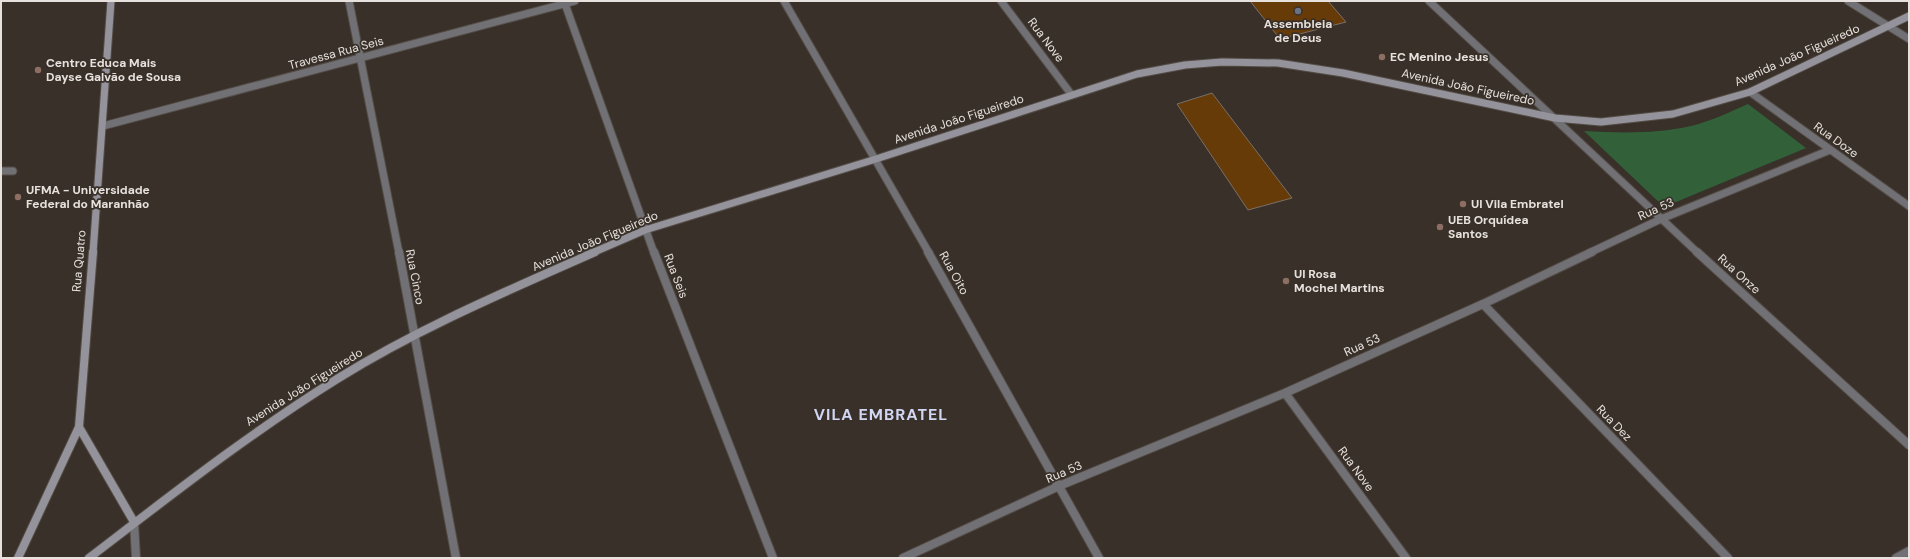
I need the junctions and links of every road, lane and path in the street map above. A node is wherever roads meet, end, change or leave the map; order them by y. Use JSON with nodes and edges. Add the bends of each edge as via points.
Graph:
{"nodes":[{"id":1,"x":111,"y":1,"type":"edge"},
{"id":2,"x":349,"y":1,"type":"edge"},
{"id":3,"x":575,"y":1,"type":"edge"},
{"id":4,"x":784,"y":1,"type":"edge"},
{"id":5,"x":1001,"y":1,"type":"edge"},
{"id":6,"x":1429,"y":1,"type":"edge"},
{"id":7,"x":1848,"y":1,"type":"edge"},
{"id":8,"x":564,"y":2,"type":"edge"},
{"id":9,"x":1909,"y":16,"type":"edge"},
{"id":10,"x":1888,"y":26,"type":"junction"},
{"id":11,"x":1909,"y":39,"type":"edge"},
{"id":12,"x":360,"y":58,"type":"junction"},
{"id":13,"x":1750,"y":92,"type":"junction"},
{"id":14,"x":1071,"y":94,"type":"junction"},
{"id":15,"x":1555,"y":118,"type":"junction"},
{"id":16,"x":103,"y":126,"type":"junction"},
{"id":17,"x":1830,"y":150,"type":"junction"},
{"id":18,"x":876,"y":159,"type":"junction"},
{"id":19,"x":1,"y":171,"type":"edge"},
{"id":20,"x":13,"y":171,"type":"dead end"},
{"id":21,"x":1909,"y":206,"type":"edge"},
{"id":22,"x":1661,"y":220,"type":"junction"},
{"id":23,"x":646,"y":230,"type":"junction"},
{"id":24,"x":1483,"y":304,"type":"junction"},
{"id":25,"x":415,"y":334,"type":"junction"},
{"id":26,"x":1285,"y":393,"type":"junction"},
{"id":27,"x":79,"y":427,"type":"junction"},
{"id":28,"x":1909,"y":445,"type":"edge"},
{"id":29,"x":1059,"y":486,"type":"junction"},
{"id":30,"x":134,"y":522,"type":"junction"},
{"id":31,"x":1909,"y":551,"type":"edge"},
{"id":32,"x":18,"y":558,"type":"edge"},
{"id":33,"x":89,"y":558,"type":"edge"},
{"id":34,"x":136,"y":558,"type":"edge"},
{"id":35,"x":456,"y":558,"type":"edge"},
{"id":36,"x":773,"y":558,"type":"edge"},
{"id":37,"x":903,"y":558,"type":"edge"},
{"id":38,"x":1099,"y":558,"type":"edge"},
{"id":39,"x":1406,"y":558,"type":"edge"},
{"id":40,"x":1728,"y":558,"type":"edge"},
{"id":41,"x":1896,"y":558,"type":"edge"}],
"edges":[{"from":1,"to":16,"type":"main road","name":"Rua Quatro"},
{"from":2,"to":12,"type":"street","name":"Rua Cinco"},
{"from":3,"to":8,"type":"street","name":"Travessa Rua Seis"},
{"from":4,"to":18,"type":"street","name":"Rua Oito"},
{"from":5,"to":14,"type":"street","name":"Rua Nove"},
{"from":6,"to":15,"type":"street","name":"Rua Onze"},
{"from":7,"to":10,"type":"street"},
{"from":8,"to":12,"type":"street","name":"Travessa Rua Seis"},
{"from":8,"to":23,"type":"street","name":"Rua Seis"},
{"from":9,"to":10,"type":"main road","name":"Avenida João Figueiredo"},
{"from":10,"to":11,"type":"street"},
{"from":10,"to":13,"type":"main road","name":"Avenida João Figueiredo"},
{"from":12,"to":16,"type":"street","name":"Travessa Rua Seis"},
{"from":12,"to":25,"type":"street","name":"Rua Cinco"},
{"from":13,"to":15,"type":"main road","name":"Avenida João Figueiredo","via":[[1673,114],[1600,122]]},
{"from":13,"to":17,"type":"street","name":"Rua Doze"},
{"from":14,"to":15,"type":"main road","name":"Avenida João Figueiredo","via":[[1137,74],[1185,65],[1222,62],[1278,63],[1343,73]]},
{"from":14,"to":18,"type":"main road","name":"Avenida João Figueiredo"},
{"from":15,"to":22,"type":"street","name":"Rua Onze"},
{"from":16,"to":27,"type":"main road","name":"Rua Quatro"},
{"from":17,"to":21,"type":"street","name":"Rua Doze"},
{"from":17,"to":22,"type":"street","name":"Rua 53"},
{"from":18,"to":23,"type":"main road","name":"Avenida João Figueiredo"},
{"from":18,"to":29,"type":"street","name":"Rua Oito"},
{"from":19,"to":20,"type":"street"},
{"from":22,"to":24,"type":"street","name":"Rua 53"},
{"from":22,"to":28,"type":"street","name":"Rua Onze"},
{"from":23,"to":25,"type":"main road","name":"Avenida João Figueiredo"},
{"from":23,"to":36,"type":"street","name":"Rua Seis"},
{"from":24,"to":26,"type":"street","name":"Rua 53"},
{"from":24,"to":40,"type":"street","name":"Rua Dez"},
{"from":25,"to":30,"type":"main road","name":"Avenida João Figueiredo","via":[[286,411]]},
{"from":25,"to":35,"type":"street","name":"Rua Cinco"},
{"from":26,"to":29,"type":"street","name":"Rua 53"},
{"from":26,"to":39,"type":"street","name":"Rua Nove"},
{"from":27,"to":30,"type":"main road"},
{"from":27,"to":32,"type":"main road","name":"Rua Quatro"},
{"from":29,"to":37,"type":"street","name":"Rua 53"},
{"from":29,"to":38,"type":"street","name":"Rua Oito"},
{"from":30,"to":33,"type":"main road","name":"Avenida João Figueiredo"},
{"from":30,"to":34,"type":"street"},
{"from":31,"to":41,"type":"street"}]}
